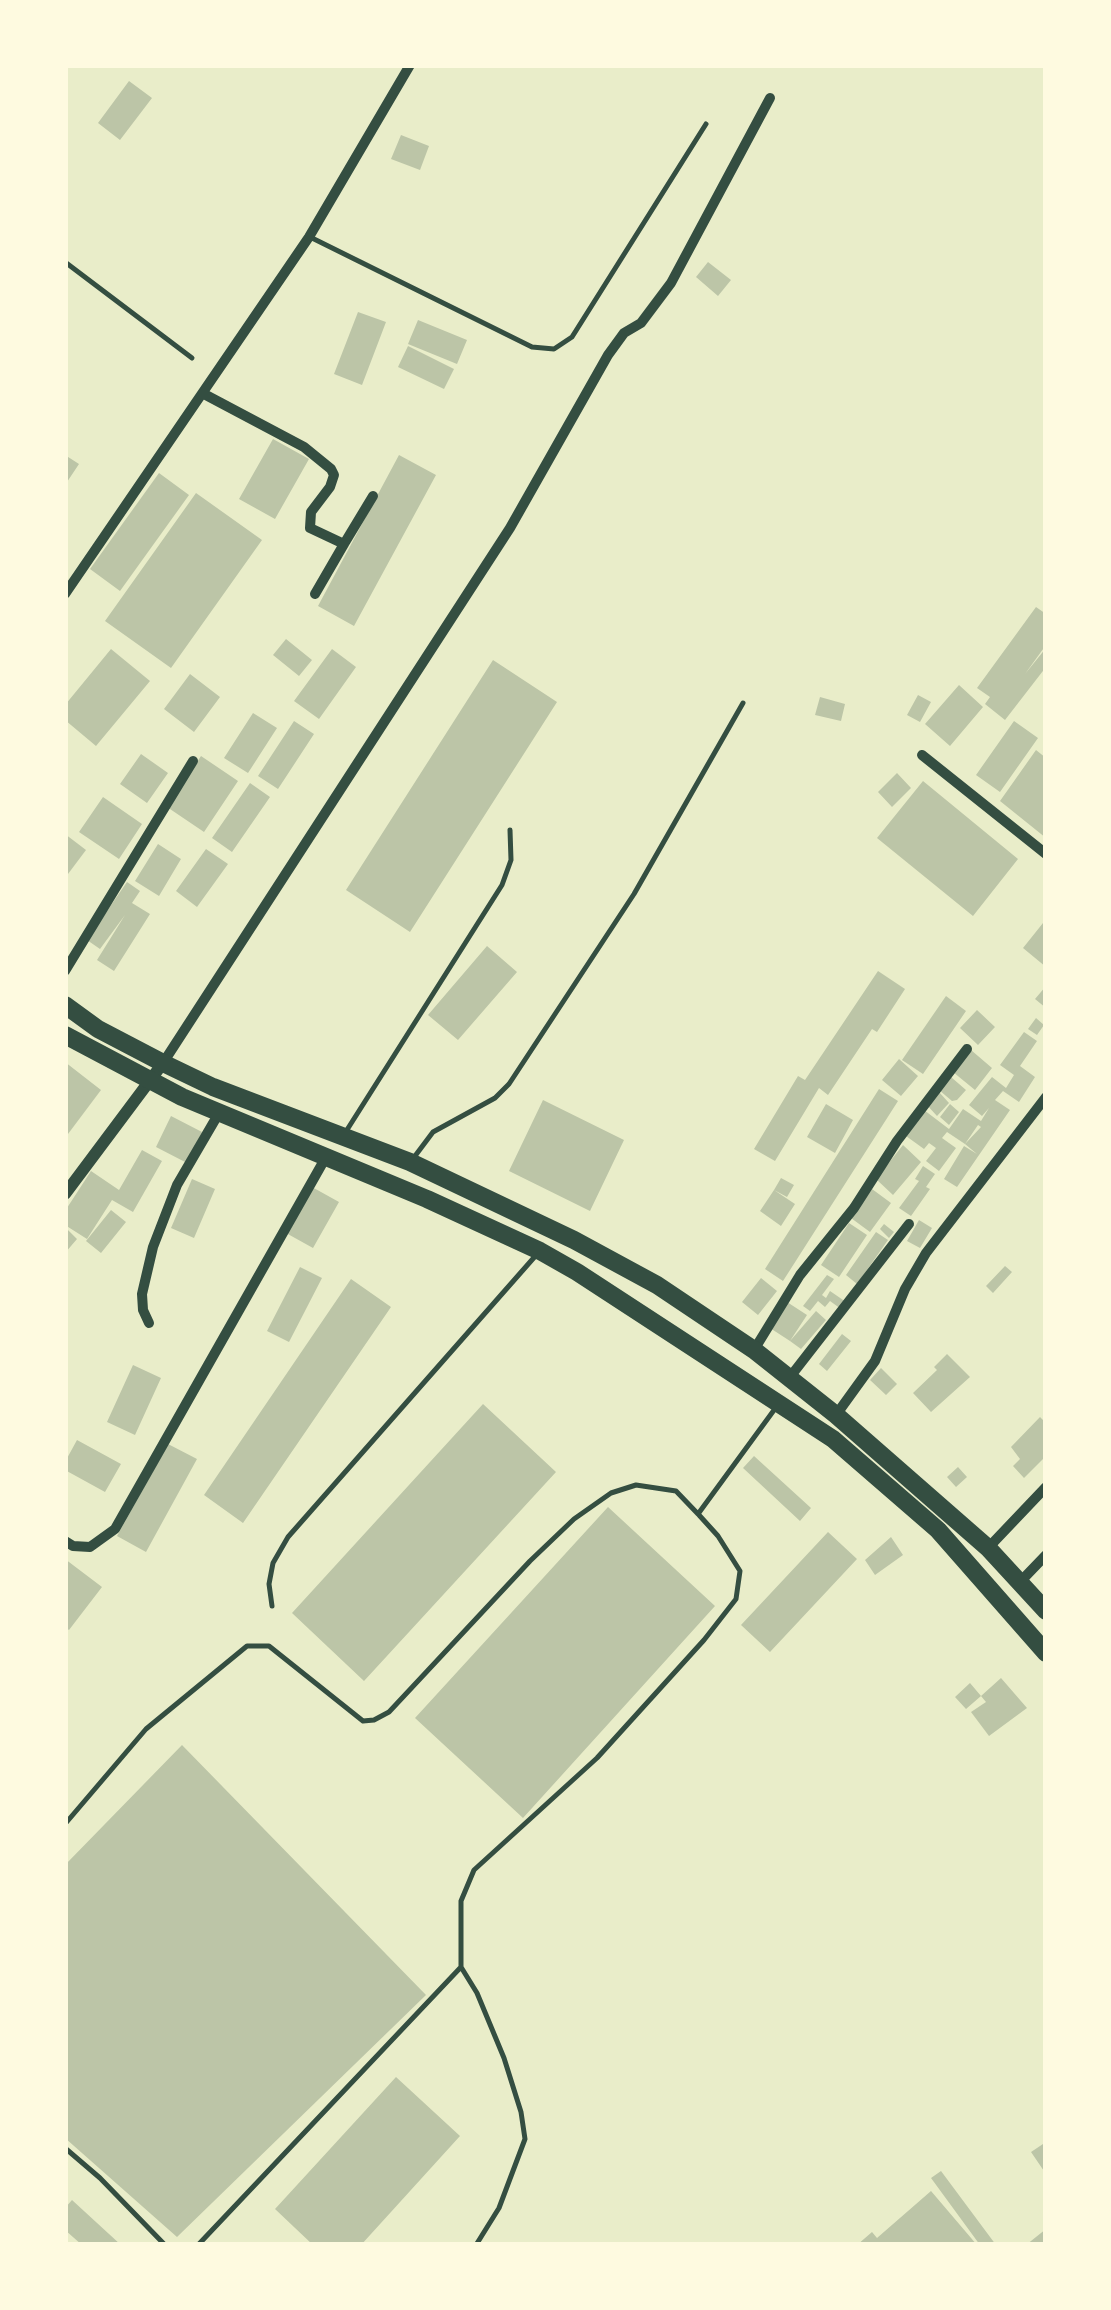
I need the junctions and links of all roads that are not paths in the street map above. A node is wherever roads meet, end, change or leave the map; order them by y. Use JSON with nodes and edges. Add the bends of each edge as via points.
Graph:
{"nodes":[{"id":1,"x":410,"y":65,"type":"edge"},
{"id":2,"x":770,"y":98,"type":"dead end"},
{"id":3,"x":706,"y":124,"type":"dead end"},
{"id":4,"x":309,"y":236,"type":"junction"},
{"id":5,"x":65,"y":262,"type":"edge"},
{"id":6,"x":192,"y":358,"type":"dead end"},
{"id":7,"x":204,"y":394,"type":"junction"},
{"id":8,"x":373,"y":496,"type":"dead end"},
{"id":9,"x":344,"y":544,"type":"junction"},
{"id":10,"x":65,"y":594,"type":"edge"},
{"id":11,"x":315,"y":594,"type":"dead end"},
{"id":12,"x":743,"y":703,"type":"dead end"},
{"id":13,"x":922,"y":755,"type":"dead end"},
{"id":14,"x":193,"y":761,"type":"dead end"},
{"id":15,"x":510,"y":830,"type":"dead end"},
{"id":16,"x":1046,"y":854,"type":"edge"},
{"id":17,"x":65,"y":971,"type":"edge"},
{"id":18,"x":65,"y":1005,"type":"edge"},
{"id":19,"x":65,"y":1036,"type":"edge"},
{"id":20,"x":967,"y":1049,"type":"dead end"},
{"id":21,"x":162,"y":1063,"type":"junction"},
{"id":22,"x":147,"y":1080,"type":"junction"},
{"id":23,"x":1046,"y":1096,"type":"edge"},
{"id":24,"x":218,"y":1113,"type":"junction"},
{"id":25,"x":344,"y":1136,"type":"junction"},
{"id":26,"x":327,"y":1156,"type":"junction"},
{"id":27,"x":410,"y":1162,"type":"junction"},
{"id":28,"x":65,"y":1194,"type":"edge"},
{"id":29,"x":909,"y":1224,"type":"dead end"},
{"id":30,"x":540,"y":1251,"type":"junction"},
{"id":31,"x":149,"y":1323,"type":"dead end"},
{"id":32,"x":754,"y":1350,"type":"junction"},
{"id":33,"x":790,"y":1377,"type":"junction"},
{"id":34,"x":780,"y":1402,"type":"junction"},
{"id":35,"x":836,"y":1415,"type":"junction"},
{"id":36,"x":1046,"y":1487,"type":"edge"},
{"id":37,"x":698,"y":1514,"type":"junction"},
{"id":38,"x":65,"y":1540,"type":"edge"},
{"id":39,"x":988,"y":1548,"type":"junction"},
{"id":40,"x":1046,"y":1556,"type":"edge"},
{"id":41,"x":1021,"y":1581,"type":"junction"},
{"id":42,"x":272,"y":1606,"type":"dead end"},
{"id":43,"x":1046,"y":1611,"type":"edge"},
{"id":44,"x":1046,"y":1654,"type":"edge"},
{"id":45,"x":65,"y":1824,"type":"edge"},
{"id":46,"x":461,"y":1968,"type":"junction"},
{"id":47,"x":65,"y":2148,"type":"edge"},
{"id":48,"x":165,"y":2245,"type":"edge"},
{"id":49,"x":198,"y":2245,"type":"edge"},
{"id":50,"x":476,"y":2245,"type":"edge"}],
"edges":[{"from":1,"to":4,"type":"street"},
{"from":2,"to":21,"type":"street","via":[[671,283],[608,355],[510,528]]},
{"from":3,"to":4,"type":"lane","via":[[572,337],[554,349],[532,347]]},
{"from":4,"to":7,"type":"street"},
{"from":5,"to":6,"type":"lane"},
{"from":7,"to":9,"type":"street","via":[[331,468],[334,475],[311,512],[310,528]]},
{"from":7,"to":10,"type":"street"},
{"from":8,"to":9,"type":"street"},
{"from":9,"to":11,"type":"street"},
{"from":12,"to":27,"type":"lane","via":[[634,894],[508,1084],[433,1132]]},
{"from":13,"to":16,"type":"street"},
{"from":14,"to":17,"type":"street"},
{"from":15,"to":25,"type":"lane","via":[[511,860],[502,884]]},
{"from":18,"to":21,"type":"highway"},
{"from":19,"to":22,"type":"highway"},
{"from":20,"to":32,"type":"street","via":[[800,1275]]},
{"from":21,"to":22,"type":"street"},
{"from":21,"to":25,"type":"highway"},
{"from":22,"to":24,"type":"highway"},
{"from":22,"to":28,"type":"street"},
{"from":23,"to":35,"type":"street","via":[[926,1253],[875,1361]]},
{"from":24,"to":26,"type":"highway"},
{"from":24,"to":31,"type":"street","via":[[177,1185],[153,1248],[142,1294]]},
{"from":25,"to":27,"type":"highway"},
{"from":26,"to":30,"type":"highway"},
{"from":26,"to":38,"type":"street","via":[[115,1529],[90,1548]]},
{"from":27,"to":32,"type":"highway","via":[[640,1276]]},
{"from":29,"to":33,"type":"street"},
{"from":30,"to":34,"type":"highway"},
{"from":30,"to":42,"type":"lane","via":[[288,1536],[273,1564]]},
{"from":32,"to":33,"type":"highway"},
{"from":33,"to":35,"type":"highway"},
{"from":34,"to":37,"type":"lane"},
{"from":34,"to":44,"type":"highway","via":[[938,1530]]},
{"from":35,"to":39,"type":"highway"},
{"from":36,"to":39,"type":"street"},
{"from":37,"to":45,"type":"lane","via":[[676,1491],[657,1486],[610,1493],[559,1533],[389,1712],[374,1720],[355,1716],[269,1646],[247,1646],[146,1730]]},
{"from":37,"to":46,"type":"lane","via":[[740,1572],[736,1598],[597,1758],[474,1870],[461,1901]]},
{"from":39,"to":41,"type":"highway"},
{"from":40,"to":41,"type":"street"},
{"from":41,"to":43,"type":"highway"},
{"from":46,"to":49,"type":"lane"},
{"from":46,"to":50,"type":"lane","via":[[504,2058],[525,2139],[499,2208]]},
{"from":47,"to":48,"type":"lane"}]}
